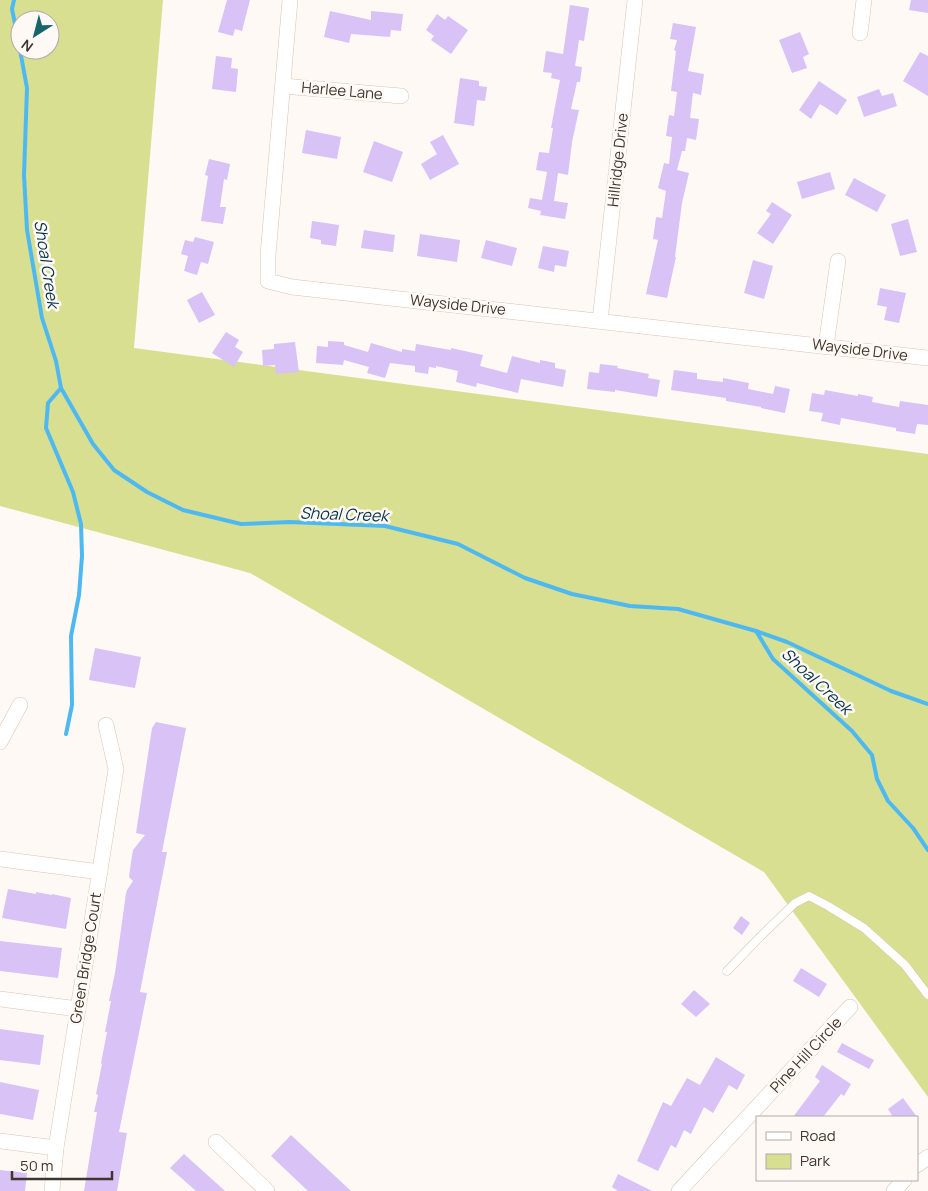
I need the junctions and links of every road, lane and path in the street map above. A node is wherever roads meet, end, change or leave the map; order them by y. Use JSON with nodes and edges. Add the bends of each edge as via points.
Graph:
{"nodes":[{"id":1,"x":290,"y":0,"type":"edge"},
{"id":2,"x":635,"y":0,"type":"edge"},
{"id":3,"x":864,"y":0,"type":"edge"},
{"id":4,"x":860,"y":33,"type":"dead end"},
{"id":5,"x":283,"y":86,"type":"junction"},
{"id":6,"x":401,"y":96,"type":"dead end"},
{"id":7,"x":838,"y":261,"type":"dead end"},
{"id":8,"x":600,"y":321,"type":"junction"},
{"id":9,"x":826,"y":346,"type":"junction"},
{"id":10,"x":928,"y":358,"type":"edge"},
{"id":11,"x":20,"y":705,"type":"dead end"},
{"id":12,"x":106,"y":725,"type":"dead end"},
{"id":13,"x":0,"y":742,"type":"edge"},
{"id":14,"x":0,"y":859,"type":"edge"},
{"id":15,"x":100,"y":872,"type":"junction"},
{"id":16,"x":727,"y":971,"type":"dead end"},
{"id":17,"x":928,"y":995,"type":"edge"},
{"id":18,"x":0,"y":999,"type":"edge"},
{"id":19,"x":850,"y":1007,"type":"dead end"},
{"id":20,"x":78,"y":1009,"type":"junction"},
{"id":21,"x":0,"y":1141,"type":"edge"},
{"id":22,"x":216,"y":1142,"type":"dead end"},
{"id":23,"x":56,"y":1148,"type":"junction"},
{"id":24,"x":903,"y":1181,"type":"edge"},
{"id":25,"x":52,"y":1191,"type":"edge"},
{"id":26,"x":267,"y":1191,"type":"edge"},
{"id":27,"x":679,"y":1191,"type":"edge"},
{"id":28,"x":894,"y":1191,"type":"edge"}],
"edges":[{"from":1,"to":5,"type":"street","name":"Wayside Drive"},
{"from":2,"to":8,"type":"street","name":"Hillridge Drive"},
{"from":3,"to":4,"type":"street"},
{"from":5,"to":6,"type":"street","name":"Harlee Lane"},
{"from":5,"to":8,"type":"street","name":"Wayside Drive","via":[[268,281],[292,287]]},
{"from":7,"to":9,"type":"street"},
{"from":8,"to":9,"type":"street","name":"Wayside Drive"},
{"from":9,"to":10,"type":"street","name":"Wayside Drive"},
{"from":11,"to":13,"type":"street"},
{"from":12,"to":15,"type":"street","name":"Green Bridge Court","via":[[116,769]]},
{"from":14,"to":15,"type":"street"},
{"from":15,"to":20,"type":"street","name":"Green Bridge Court"},
{"from":16,"to":17,"type":"lane","via":[[795,903],[809,896],[864,928],[905,965]]},
{"from":18,"to":20,"type":"street"},
{"from":19,"to":27,"type":"street","name":"Pine Hill Circle"},
{"from":20,"to":23,"type":"street","name":"Green Bridge Court"},
{"from":21,"to":23,"type":"street"},
{"from":22,"to":26,"type":"street"},
{"from":23,"to":25,"type":"street","name":"Green Bridge Court"},
{"from":24,"to":28,"type":"street"}]}
